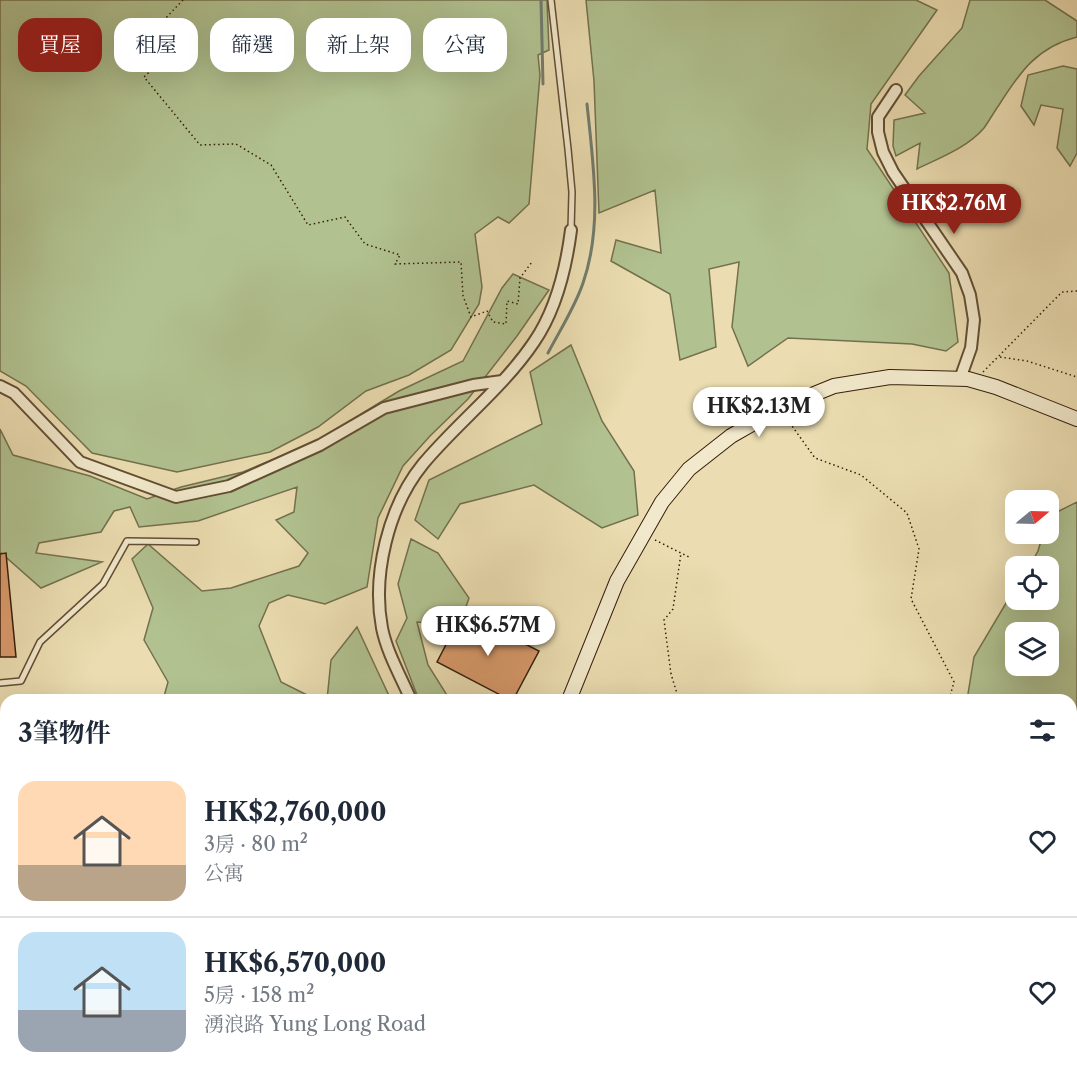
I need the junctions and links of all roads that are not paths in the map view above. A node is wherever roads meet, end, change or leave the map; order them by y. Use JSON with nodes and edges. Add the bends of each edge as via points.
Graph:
{"nodes":[{"id":1,"x":551,"y":0,"type":"edge"},
{"id":2,"x":896,"y":90,"type":"dead end"},
{"id":3,"x":571,"y":231,"type":"joint"},
{"id":4,"x":967,"y":380,"type":"junction"},
{"id":5,"x":502,"y":381,"type":"junction"},
{"id":6,"x":0,"y":386,"type":"edge"},
{"id":7,"x":1077,"y":419,"type":"edge"},
{"id":8,"x":196,"y":542,"type":"dead end"},
{"id":9,"x":0,"y":683,"type":"edge"},
{"id":10,"x":408,"y":694,"type":"edge"},
{"id":11,"x":571,"y":694,"type":"edge"}],
"edges":[{"from":1,"to":3,"type":"lane","via":[[572,192]]},
{"from":2,"to":4,"type":"street","via":[[878,117],[878,132],[893,172],[963,273],[974,320]]},
{"from":3,"to":5,"type":"street","via":[[552,308],[535,340]]},
{"from":4,"to":7,"type":"street","via":[[996,387]]},
{"from":4,"to":11,"type":"street","via":[[890,377],[834,386],[780,408],[723,442],[689,469],[662,502],[617,581]]},
{"from":5,"to":6,"type":"street","via":[[384,408],[320,445],[229,486],[176,497],[80,462],[14,393]]},
{"from":5,"to":10,"type":"street","via":[[422,465],[394,516],[381,570],[379,601],[383,630]]},
{"from":8,"to":9,"type":"lane","via":[[127,541],[103,584],[40,642],[21,681]]}]}
